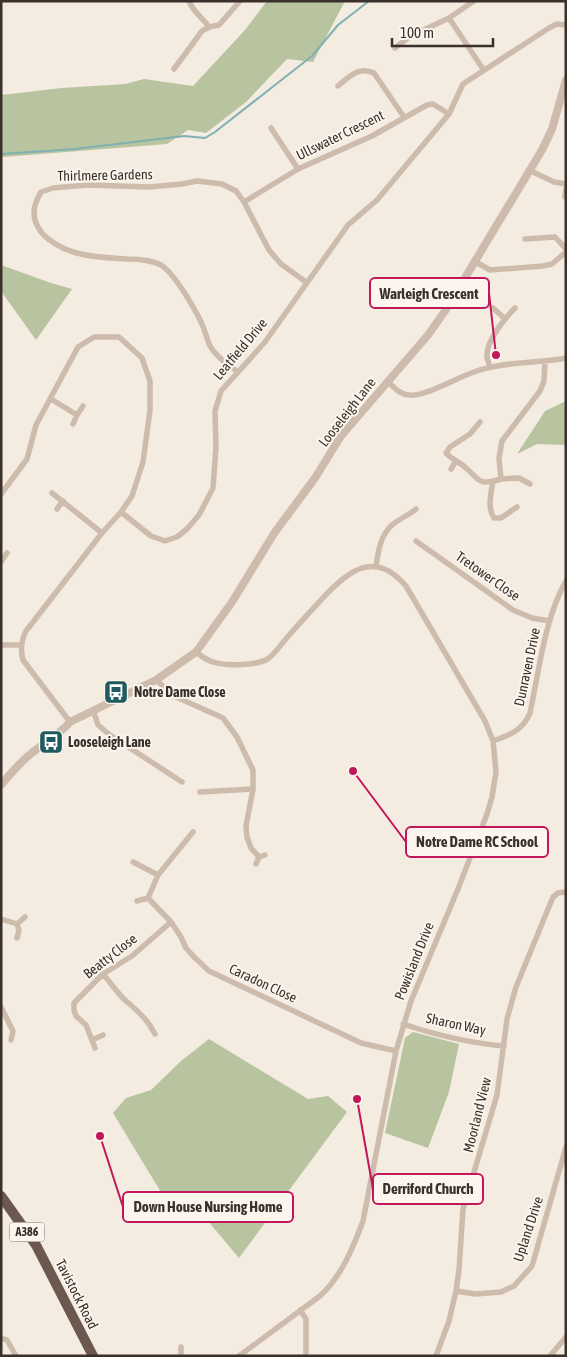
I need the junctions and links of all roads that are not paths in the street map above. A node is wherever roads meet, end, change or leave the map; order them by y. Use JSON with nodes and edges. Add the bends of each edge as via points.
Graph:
{"nodes":[{"id":1,"x":189,"y":1,"type":"edge"},
{"id":2,"x":240,"y":1,"type":"edge"},
{"id":3,"x":474,"y":1,"type":"edge"},
{"id":4,"x":449,"y":18,"type":"junction"},
{"id":5,"x":566,"y":25,"type":"edge"},
{"id":6,"x":209,"y":27,"type":"junction"},
{"id":7,"x":395,"y":48,"type":"dead end"},
{"id":8,"x":174,"y":69,"type":"dead end"},
{"id":9,"x":483,"y":69,"type":"junction"},
{"id":10,"x":566,"y":80,"type":"edge"},
{"id":11,"x":338,"y":86,"type":"dead end"},
{"id":12,"x":449,"y":114,"type":"junction"},
{"id":13,"x":404,"y":117,"type":"junction"},
{"id":14,"x":271,"y":128,"type":"dead end"},
{"id":15,"x":298,"y":169,"type":"junction"},
{"id":16,"x":529,"y":170,"type":"junction"},
{"id":17,"x":566,"y":186,"type":"edge"},
{"id":18,"x":565,"y":197,"type":"edge"},
{"id":19,"x":244,"y":202,"type":"junction"},
{"id":20,"x":525,"y":238,"type":"dead end"},
{"id":21,"x":566,"y":250,"type":"edge"},
{"id":22,"x":474,"y":261,"type":"junction"},
{"id":23,"x":306,"y":282,"type":"junction"},
{"id":24,"x":493,"y":308,"type":"dead end"},
{"id":25,"x":515,"y":308,"type":"dead end"},
{"id":26,"x":504,"y":318,"type":"junction"},
{"id":27,"x":566,"y":358,"type":"edge"},
{"id":28,"x":545,"y":361,"type":"junction"},
{"id":29,"x":490,"y":367,"type":"junction"},
{"id":30,"x":238,"y":372,"type":"junction"},
{"id":31,"x":387,"y":381,"type":"junction"},
{"id":32,"x":51,"y":399,"type":"junction"},
{"id":33,"x":83,"y":406,"type":"dead end"},
{"id":34,"x":78,"y":415,"type":"junction"},
{"id":35,"x":480,"y":422,"type":"dead end"},
{"id":36,"x":73,"y":424,"type":"dead end"},
{"id":37,"x":456,"y":461,"type":"junction"},
{"id":38,"x":451,"y":469,"type":"dead end"},
{"id":39,"x":501,"y":479,"type":"junction"},
{"id":40,"x":493,"y":481,"type":"junction"},
{"id":41,"x":530,"y":484,"type":"dead end"},
{"id":42,"x":52,"y":493,"type":"dead end"},
{"id":43,"x":1,"y":494,"type":"edge"},
{"id":44,"x":63,"y":501,"type":"junction"},
{"id":45,"x":517,"y":507,"type":"dead end"},
{"id":46,"x":57,"y":509,"type":"dead end"},
{"id":47,"x":416,"y":509,"type":"dead end"},
{"id":48,"x":121,"y":512,"type":"junction"},
{"id":49,"x":102,"y":533,"type":"junction"},
{"id":50,"x":416,"y":541,"type":"dead end"},
{"id":51,"x":7,"y":553,"type":"dead end"},
{"id":52,"x":1,"y":562,"type":"edge"},
{"id":53,"x":376,"y":567,"type":"junction"},
{"id":54,"x":566,"y":581,"type":"edge"},
{"id":55,"x":550,"y":621,"type":"junction"},
{"id":56,"x":1,"y":645,"type":"edge"},
{"id":57,"x":21,"y":645,"type":"junction"},
{"id":58,"x":196,"y":652,"type":"junction"},
{"id":59,"x":156,"y":680,"type":"junction"},
{"id":60,"x":93,"y":710,"type":"junction"},
{"id":61,"x":70,"y":722,"type":"junction"},
{"id":62,"x":493,"y":741,"type":"junction"},
{"id":63,"x":182,"y":782,"type":"dead end"},
{"id":64,"x":1,"y":785,"type":"edge"},
{"id":65,"x":253,"y":789,"type":"junction"},
{"id":66,"x":200,"y":792,"type":"dead end"},
{"id":67,"x":192,"y":832,"type":"dead end"},
{"id":68,"x":133,"y":862,"type":"dead end"},
{"id":69,"x":256,"y":864,"type":"dead end"},
{"id":70,"x":158,"y":875,"type":"junction"},
{"id":71,"x":566,"y":892,"type":"edge"},
{"id":72,"x":148,"y":898,"type":"junction"},
{"id":73,"x":137,"y":901,"type":"dead end"},
{"id":74,"x":25,"y":917,"type":"dead end"},
{"id":75,"x":1,"y":919,"type":"edge"},
{"id":76,"x":171,"y":922,"type":"junction"},
{"id":77,"x":17,"y":924,"type":"junction"},
{"id":78,"x":17,"y":938,"type":"dead end"},
{"id":79,"x":103,"y":974,"type":"junction"},
{"id":80,"x":1,"y":1007,"type":"edge"},
{"id":81,"x":403,"y":1024,"type":"junction"},
{"id":82,"x":155,"y":1034,"type":"dead end"},
{"id":83,"x":103,"y":1036,"type":"dead end"},
{"id":84,"x":11,"y":1040,"type":"dead end"},
{"id":85,"x":92,"y":1040,"type":"junction"},
{"id":86,"x":504,"y":1046,"type":"junction"},
{"id":87,"x":95,"y":1048,"type":"dead end"},
{"id":88,"x":396,"y":1050,"type":"junction"},
{"id":89,"x":566,"y":1147,"type":"edge"},
{"id":90,"x":1,"y":1196,"type":"edge"},
{"id":91,"x":456,"y":1291,"type":"junction"},
{"id":92,"x":300,"y":1310,"type":"junction"},
{"id":93,"x":566,"y":1337,"type":"edge"},
{"id":94,"x":1,"y":1338,"type":"edge"},
{"id":95,"x":181,"y":1347,"type":"dead end"},
{"id":96,"x":16,"y":1356,"type":"edge"},
{"id":97,"x":93,"y":1356,"type":"edge"},
{"id":98,"x":182,"y":1356,"type":"edge"},
{"id":99,"x":239,"y":1356,"type":"edge"},
{"id":100,"x":306,"y":1356,"type":"edge"},
{"id":101,"x":436,"y":1356,"type":"edge"},
{"id":102,"x":550,"y":1356,"type":"edge"}],
"edges":[{"from":1,"to":6,"type":"street"},
{"from":2,"to":6,"type":"street","via":[[219,25]]},
{"from":3,"to":4,"type":"street"},
{"from":4,"to":7,"type":"street"},
{"from":4,"to":9,"type":"street"},
{"from":5,"to":9,"type":"street","name":"Leatfield Drive","via":[[557,24],[549,28]]},
{"from":6,"to":8,"type":"street","via":[[202,31]]},
{"from":9,"to":12,"type":"street","name":"Leatfield Drive","via":[[464,84]]},
{"from":10,"to":16,"type":"street","name":"Looseleigh Lane","via":[[552,129]]},
{"from":11,"to":13,"type":"street","via":[[356,72],[367,70],[374,73]]},
{"from":12,"to":13,"type":"street","name":"Ullswater Crescent","via":[[433,104]]},
{"from":12,"to":23,"type":"street","name":"Leatfield Drive","via":[[378,200],[348,225]]},
{"from":13,"to":15,"type":"street","name":"Ullswater Crescent","via":[[372,136]]},
{"from":14,"to":15,"type":"street"},
{"from":15,"to":19,"type":"street","name":"Ullswater Crescent"},
{"from":16,"to":17,"type":"street"},
{"from":16,"to":22,"type":"street","name":"Looseleigh Lane"},
{"from":17,"to":18,"type":"street"},
{"from":19,"to":23,"type":"street","name":"Thirlmere Gardens","via":[[269,250],[281,264]]},
{"from":19,"to":30,"type":"street","name":"Thirlmere Gardens","via":[[236,191],[222,184],[197,181],[149,187],[53,188],[41,192],[34,211],[40,232],[68,252],[160,265],[190,301],[210,347]]},
{"from":20,"to":21,"type":"street","via":[[554,237]]},
{"from":21,"to":22,"type":"street","via":[[552,264],[544,266],[490,270]]},
{"from":22,"to":31,"type":"street","name":"Looseleigh Lane","via":[[428,335]]},
{"from":23,"to":30,"type":"street","name":"Leatfield Drive","via":[[265,342]]},
{"from":24,"to":26,"type":"street"},
{"from":25,"to":26,"type":"street"},
{"from":26,"to":29,"type":"street","via":[[488,348]]},
{"from":27,"to":28,"type":"street"},
{"from":28,"to":29,"type":"street"},
{"from":28,"to":39,"type":"street","via":[[540,391],[502,441],[499,458]]},
{"from":29,"to":31,"type":"street","via":[[410,396]]},
{"from":30,"to":48,"type":"street","name":"Leatfield Drive","via":[[221,391],[215,411],[213,488],[199,515],[177,537],[165,541],[151,536]]},
{"from":31,"to":58,"type":"street","name":"Looseleigh Lane","via":[[341,436]]},
{"from":32,"to":34,"type":"street"},
{"from":32,"to":43,"type":"street","via":[[36,425],[27,459]]},
{"from":32,"to":48,"type":"street","via":[[78,347],[94,337],[120,337],[142,358],[150,381],[149,419],[143,462],[132,496]]},
{"from":33,"to":34,"type":"street"},
{"from":34,"to":36,"type":"street"},
{"from":35,"to":37,"type":"street","via":[[446,451],[446,455]]},
{"from":37,"to":38,"type":"street"},
{"from":37,"to":40,"type":"street","via":[[476,480]]},
{"from":39,"to":40,"type":"street"},
{"from":39,"to":41,"type":"street","via":[[519,478]]},
{"from":40,"to":45,"type":"street","via":[[490,504],[494,518],[501,518]]},
{"from":42,"to":44,"type":"street"},
{"from":44,"to":46,"type":"street"},
{"from":44,"to":49,"type":"street"},
{"from":47,"to":53,"type":"street","via":[[392,525],[383,536]]},
{"from":48,"to":49,"type":"street"},
{"from":49,"to":57,"type":"street","via":[[26,631]]},
{"from":50,"to":55,"type":"street","name":"Tretower Close","via":[[514,610]]},
{"from":51,"to":52,"type":"street"},
{"from":53,"to":58,"type":"street","via":[[358,569],[340,580],[269,658],[254,663],[221,664]]},
{"from":53,"to":62,"type":"street","name":"Powisland Drive","via":[[394,573],[406,586],[486,721]]},
{"from":54,"to":55,"type":"street","name":"Dunraven Drive"},
{"from":55,"to":62,"type":"street","name":"Dunraven Drive","via":[[526,723],[508,736]]},
{"from":56,"to":57,"type":"street"},
{"from":57,"to":61,"type":"street","via":[[23,660]]},
{"from":58,"to":59,"type":"street","name":"Looseleigh Lane"},
{"from":59,"to":60,"type":"street","name":"Looseleigh Lane"},
{"from":59,"to":65,"type":"street","via":[[174,696],[223,718],[237,737],[253,770]]},
{"from":60,"to":61,"type":"street","name":"Looseleigh Lane"},
{"from":60,"to":63,"type":"street","via":[[98,725],[110,735]]},
{"from":61,"to":64,"type":"street","name":"Looseleigh Lane","via":[[36,749]]},
{"from":62,"to":81,"type":"street","name":"Powisland Drive","via":[[496,772],[487,814]]},
{"from":65,"to":66,"type":"street"},
{"from":65,"to":69,"type":"street","via":[[246,826],[251,848],[262,856]]},
{"from":67,"to":70,"type":"street"},
{"from":68,"to":70,"type":"street"},
{"from":70,"to":72,"type":"street"},
{"from":71,"to":86,"type":"street","name":"Moorland View","via":[[553,897],[536,936],[516,987]]},
{"from":72,"to":73,"type":"street"},
{"from":72,"to":76,"type":"street","name":"Caradon Close"},
{"from":74,"to":77,"type":"street"},
{"from":75,"to":77,"type":"street"},
{"from":76,"to":79,"type":"street","name":"Beatty Close","via":[[132,956]]},
{"from":76,"to":88,"type":"street","name":"Caradon Close","via":[[186,948],[209,971],[360,1043]]},
{"from":77,"to":78,"type":"street"},
{"from":79,"to":82,"type":"street","via":[[150,1024]]},
{"from":79,"to":85,"type":"street","name":"Beatty Close","via":[[74,1003],[76,1016],[86,1026]]},
{"from":80,"to":84,"type":"street","via":[[12,1031]]},
{"from":81,"to":86,"type":"street","name":"Sharon Way","via":[[432,1034]]},
{"from":81,"to":88,"type":"street","name":"Powisland Drive"},
{"from":83,"to":85,"type":"street"},
{"from":85,"to":87,"type":"street","name":"Beatty Close"},
{"from":86,"to":91,"type":"street","name":"Moorland View","via":[[494,1110],[463,1209]]},
{"from":88,"to":92,"type":"street","name":"Powisland Drive","via":[[356,1239],[331,1286]]},
{"from":89,"to":91,"type":"street","name":"Upland Drive","via":[[532,1266],[514,1286],[501,1292],[475,1294]]},
{"from":90,"to":97,"type":"highway","name":"Tavistock Road","number":"A386","via":[[36,1245]]},
{"from":91,"to":101,"type":"street","name":"Moorland View"},
{"from":92,"to":99,"type":"street","name":"Powisland Drive"},
{"from":92,"to":100,"type":"street","via":[[306,1319]]},
{"from":93,"to":102,"type":"street"},
{"from":94,"to":96,"type":"street","via":[[7,1340]]},
{"from":95,"to":98,"type":"street"}]}
